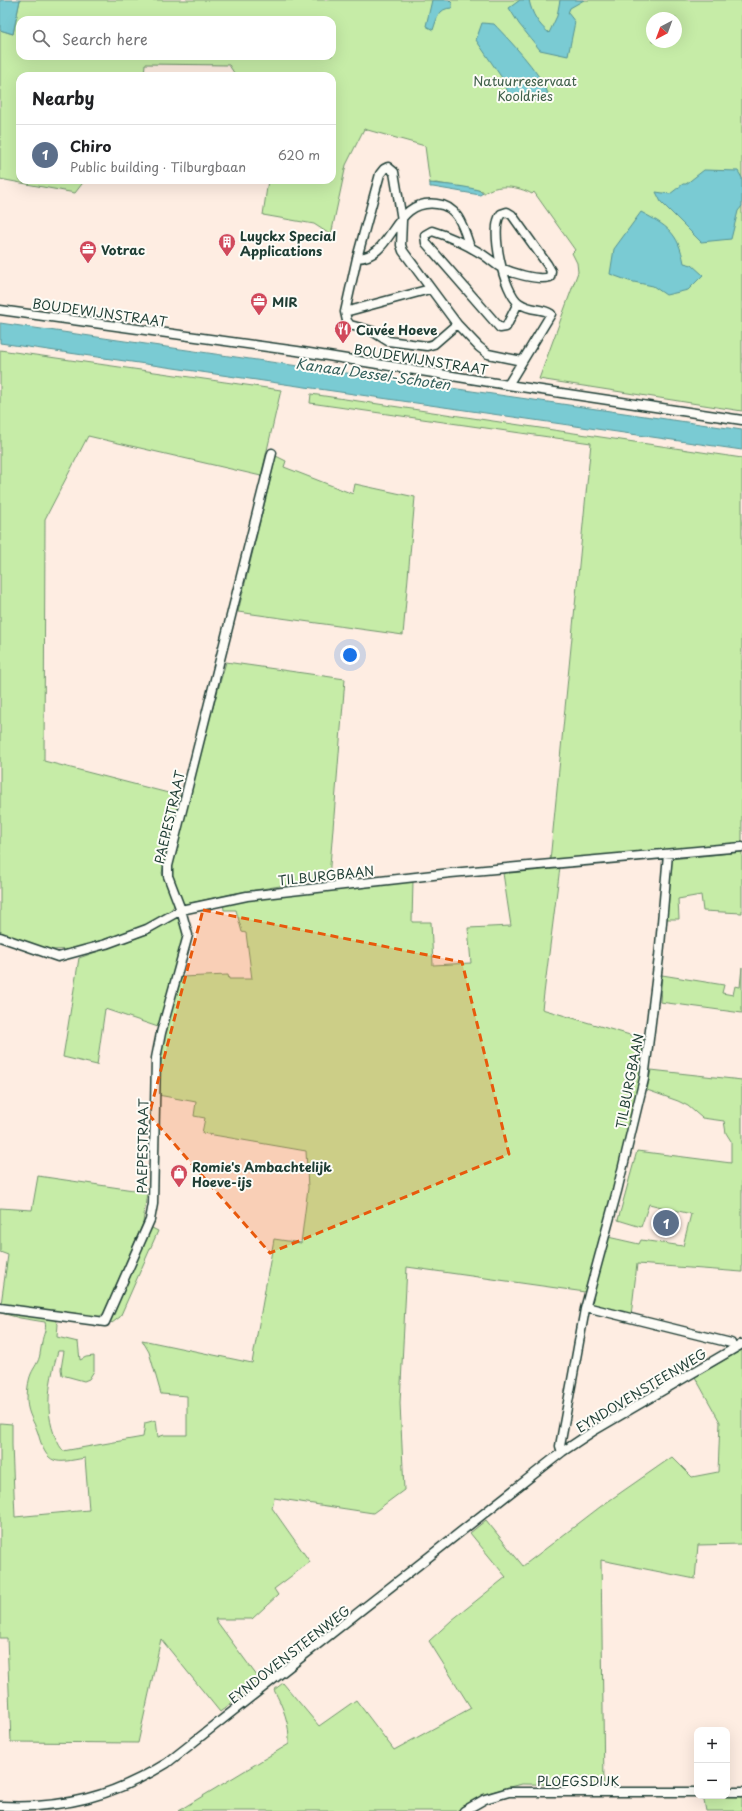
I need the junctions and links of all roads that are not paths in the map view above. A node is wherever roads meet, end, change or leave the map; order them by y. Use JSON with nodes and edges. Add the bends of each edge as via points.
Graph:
{"nodes":[{"id":1,"x":402,"y":220,"type":"junction"},
{"id":2,"x":470,"y":247,"type":"junction"},
{"id":3,"x":357,"y":258,"type":"junction"},
{"id":4,"x":501,"y":268,"type":"junction"},
{"id":5,"x":430,"y":289,"type":"junction"},
{"id":6,"x":518,"y":303,"type":"junction"},
{"id":7,"x":0,"y":310,"type":"edge"},
{"id":8,"x":345,"y":312,"type":"junction"},
{"id":9,"x":457,"y":324,"type":"junction"},
{"id":10,"x":522,"y":361,"type":"junction"},
{"id":11,"x":508,"y":386,"type":"junction"},
{"id":12,"x":742,"y":420,"type":"edge"},
{"id":13,"x":272,"y":454,"type":"dead end"},
{"id":14,"x":742,"y":847,"type":"edge"},
{"id":15,"x":668,"y":854,"type":"junction"},
{"id":16,"x":181,"y":910,"type":"junction"},
{"id":17,"x":0,"y":937,"type":"edge"},
{"id":18,"x":0,"y":1308,"type":"edge"},
{"id":19,"x":586,"y":1308,"type":"junction"},
{"id":20,"x":742,"y":1344,"type":"edge"},
{"id":21,"x":733,"y":1349,"type":"junction"},
{"id":22,"x":562,"y":1452,"type":"junction"},
{"id":23,"x":694,"y":1792,"type":"edge"},
{"id":24,"x":730,"y":1792,"type":"edge"},
{"id":25,"x":742,"y":1792,"type":"edge"},
{"id":26,"x":0,"y":1806,"type":"edge"},
{"id":27,"x":464,"y":1811,"type":"edge"}],
"edges":[{"from":1,"to":2,"type":"street","via":[[406,212],[417,204],[440,204],[460,218]]},
{"from":1,"to":3,"type":"street","via":[[377,251],[370,256]]},
{"from":1,"to":3,"type":"street","via":[[394,172],[388,167],[380,174]]},
{"from":1,"to":5,"type":"street","via":[[403,251]]},
{"from":2,"to":4,"type":"street"},
{"from":2,"to":6,"type":"street","via":[[432,231],[425,235],[426,244],[500,328],[506,327],[510,322]]},
{"from":3,"to":8,"type":"street"},
{"from":4,"to":4,"type":"street","via":[[497,222],[501,214],[507,212],[528,237],[550,271],[550,277],[542,280]]},
{"from":4,"to":6,"type":"street"},
{"from":5,"to":8,"type":"street"},
{"from":5,"to":9,"type":"street"},
{"from":6,"to":10,"type":"street","via":[[532,310],[546,310],[550,314]]},
{"from":7,"to":11,"type":"street","name":"BOUDEWIJNSTRAAT","via":[[305,353]]},
{"from":8,"to":9,"type":"street","via":[[350,325],[372,331],[388,341],[427,346],[434,344]]},
{"from":9,"to":10,"type":"street","via":[[488,354]]},
{"from":10,"to":11,"type":"street"},
{"from":11,"to":12,"type":"street","name":"BOUDEWIJNSTRAAT"},
{"from":13,"to":16,"type":"street","name":"PAEPESTRAAT","via":[[168,866],[168,876]]},
{"from":14,"to":15,"type":"street","name":"TILBURGBAAN"},
{"from":15,"to":16,"type":"street","name":"TILBURGBAAN","via":[[314,887],[246,896]]},
{"from":15,"to":19,"type":"street","name":"TILBURGBAAN","via":[[644,1079]]},
{"from":16,"to":17,"type":"street","name":"TILBURGBAAN","via":[[147,930],[58,957]]},
{"from":16,"to":18,"type":"street","name":"PAEPESTRAAT","via":[[188,935],[187,942],[156,1058],[153,1204],[150,1220],[105,1322]]},
{"from":19,"to":21,"type":"street","name":"EYNDOVENSTEENWEG","via":[[731,1343]]},
{"from":19,"to":22,"type":"street","name":"EYNDOVENSTEENWEG","via":[[560,1446]]},
{"from":20,"to":21,"type":"street","name":"EYNDOVENSTEENWEG"},
{"from":21,"to":22,"type":"street","name":"EYNDOVENSTEENWEG"},
{"from":22,"to":26,"type":"street","name":"EYNDOVENSTEENWEG","via":[[204,1736],[161,1767],[120,1788],[84,1800],[39,1807]]},
{"from":23,"to":27,"type":"street","name":"PLOEGSDIJK","via":[[509,1792],[485,1799]]},
{"from":24,"to":25,"type":"street"}]}
